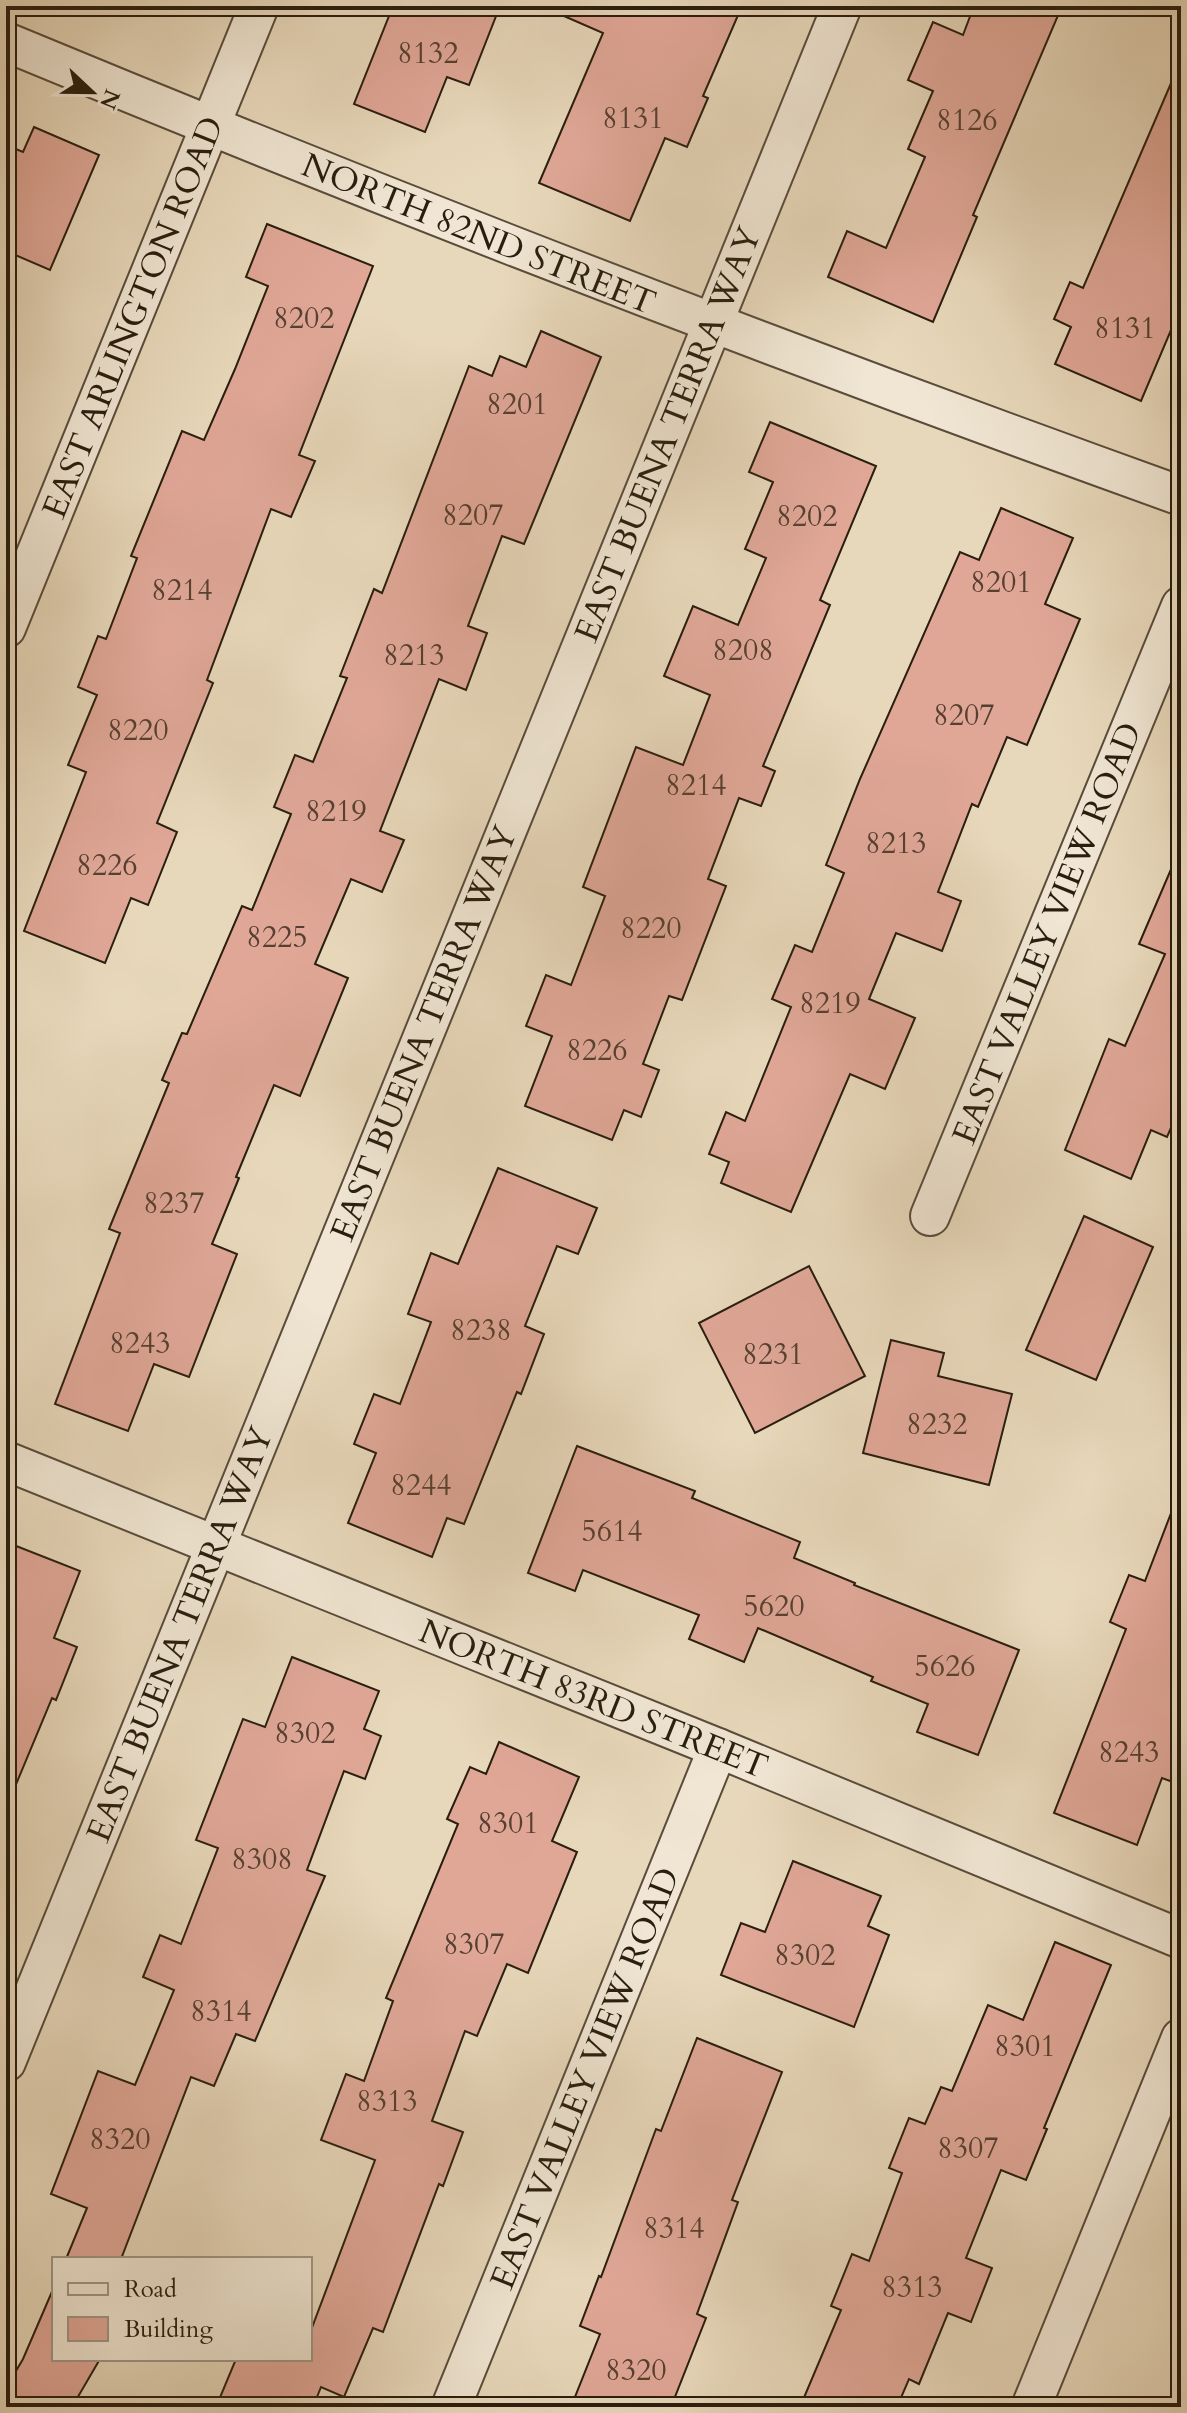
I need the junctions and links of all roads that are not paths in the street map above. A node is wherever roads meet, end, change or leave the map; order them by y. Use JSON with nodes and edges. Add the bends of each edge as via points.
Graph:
{"nodes":[{"id":1,"x":259,"y":6,"type":"edge"},
{"id":2,"x":842,"y":6,"type":"edge"},
{"id":3,"x":6,"y":42,"type":"edge"},
{"id":4,"x":210,"y":126,"type":"junction"},
{"id":5,"x":712,"y":324,"type":"junction"},
{"id":6,"x":1181,"y":496,"type":"edge"},
{"id":7,"x":1181,"y":606,"type":"edge"},
{"id":8,"x":6,"y":628,"type":"edge"},
{"id":9,"x":930,"y":1216,"type":"dead end"},
{"id":10,"x":6,"y":1461,"type":"edge"},
{"id":11,"x":215,"y":1544,"type":"junction"},
{"id":12,"x":718,"y":1748,"type":"junction"},
{"id":13,"x":1181,"y":1939,"type":"edge"},
{"id":14,"x":1181,"y":2038,"type":"edge"},
{"id":15,"x":6,"y":2062,"type":"edge"},
{"id":16,"x":451,"y":2407,"type":"edge"},
{"id":17,"x":1031,"y":2407,"type":"edge"}],
"edges":[{"from":1,"to":4,"type":"street","name":"EAST ARLINGTON ROAD"},
{"from":2,"to":5,"type":"street","name":"EAST BUENA TERRA WAY"},
{"from":3,"to":4,"type":"street","name":"NORTH 82ND STREET"},
{"from":4,"to":5,"type":"street","name":"NORTH 82ND STREET"},
{"from":4,"to":8,"type":"street","name":"EAST ARLINGTON ROAD"},
{"from":5,"to":6,"type":"street","name":"NORTH 82ND STREET"},
{"from":5,"to":11,"type":"street","name":"EAST BUENA TERRA WAY"},
{"from":7,"to":9,"type":"street","name":"EAST VALLEY VIEW ROAD"},
{"from":10,"to":11,"type":"street","name":"NORTH 83RD STREET"},
{"from":11,"to":12,"type":"street","name":"NORTH 83RD STREET"},
{"from":11,"to":15,"type":"street","name":"EAST BUENA TERRA WAY"},
{"from":12,"to":13,"type":"street","name":"NORTH 83RD STREET"},
{"from":12,"to":16,"type":"street","name":"EAST VALLEY VIEW ROAD"},
{"from":14,"to":17,"type":"street"}]}
